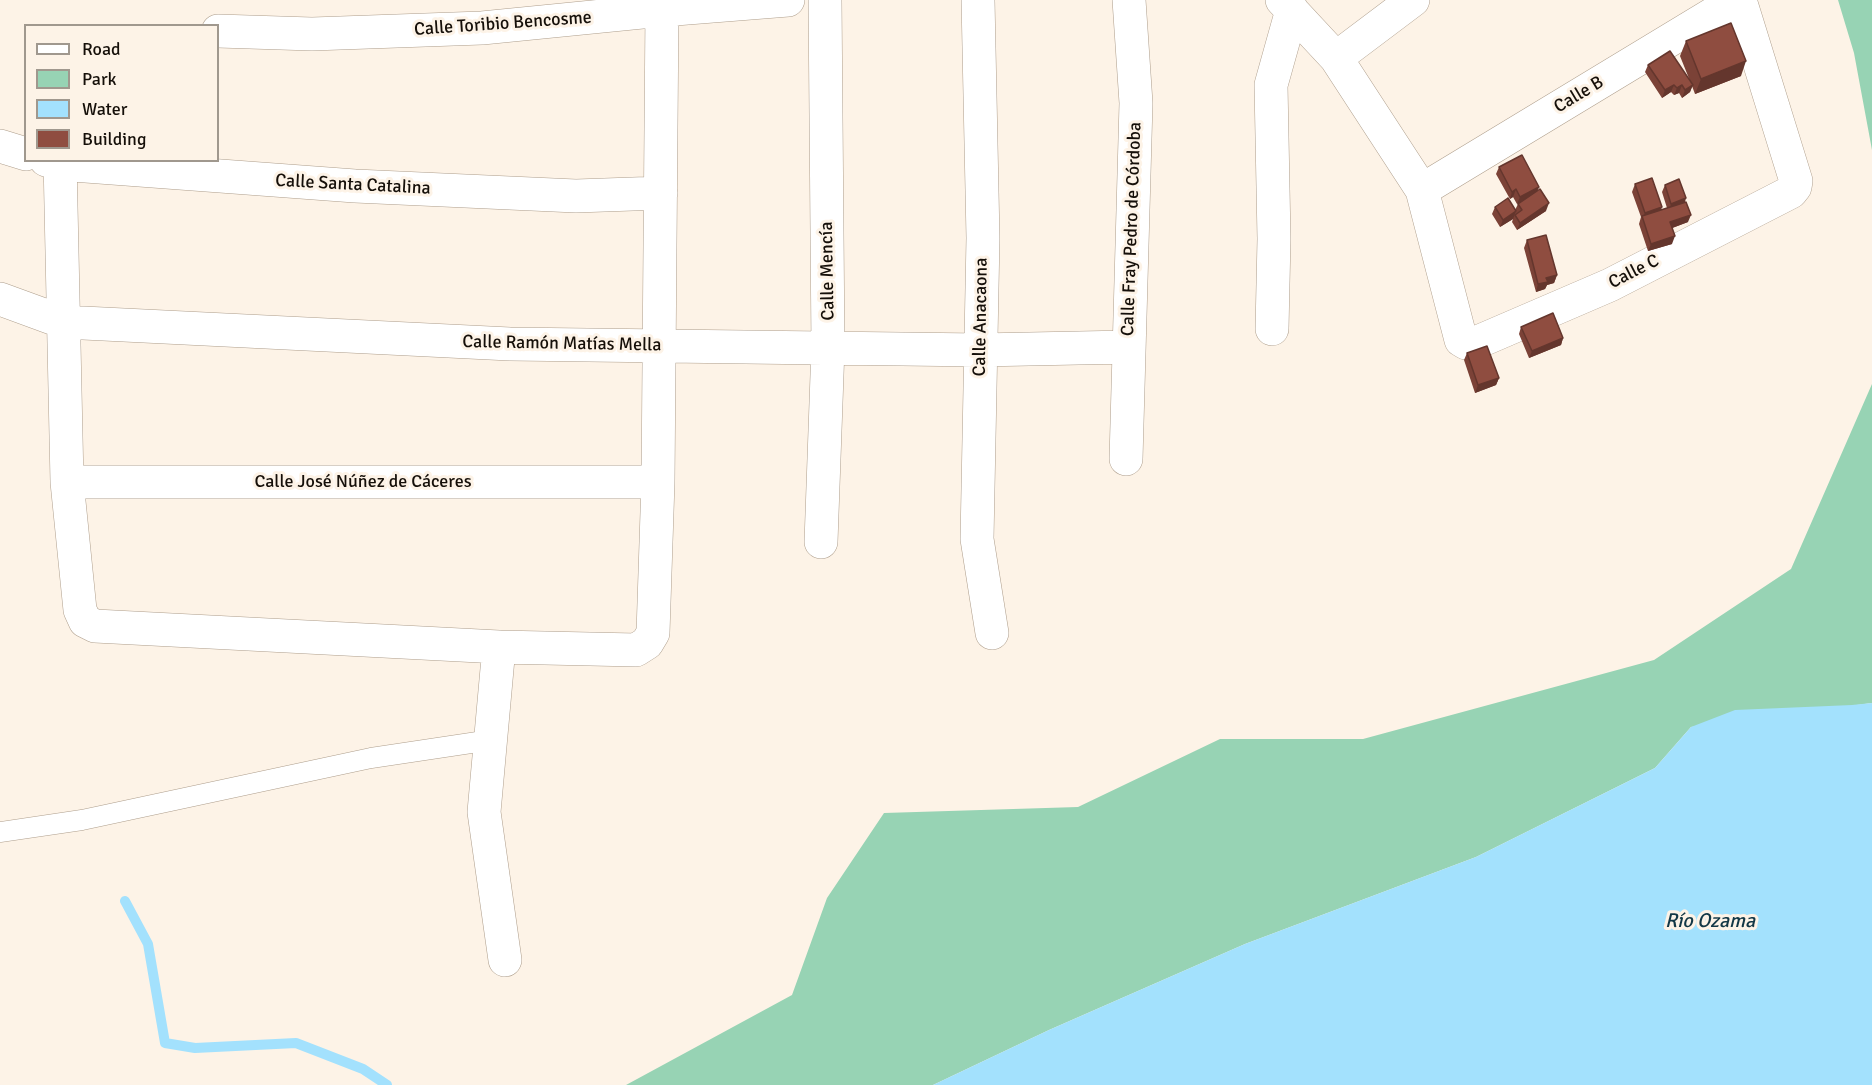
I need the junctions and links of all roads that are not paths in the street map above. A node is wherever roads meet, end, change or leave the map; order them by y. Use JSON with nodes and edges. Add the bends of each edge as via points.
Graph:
{"nodes":[{"id":1,"x":788,"y":0,"type":"edge"},
{"id":2,"x":825,"y":0,"type":"edge"},
{"id":3,"x":978,"y":0,"type":"edge"},
{"id":4,"x":1129,"y":0,"type":"edge"},
{"id":5,"x":1413,"y":0,"type":"edge"},
{"id":6,"x":1738,"y":0,"type":"edge"},
{"id":7,"x":658,"y":5,"type":"edge"},
{"id":8,"x":1287,"y":5,"type":"edge"},
{"id":9,"x":219,"y":31,"type":"edge"},
{"id":10,"x":1336,"y":58,"type":"junction"},
{"id":11,"x":0,"y":146,"type":"edge"},
{"id":12,"x":24,"y":153,"type":"edge"},
{"id":13,"x":55,"y":162,"type":"edge"},
{"id":14,"x":1422,"y":190,"type":"junction"},
{"id":15,"x":661,"y":193,"type":"junction"},
{"id":16,"x":0,"y":299,"type":"edge"},
{"id":17,"x":63,"y":322,"type":"junction"},
{"id":18,"x":1272,"y":329,"type":"dead end"},
{"id":19,"x":659,"y":346,"type":"junction"},
{"id":20,"x":828,"y":347,"type":"junction"},
{"id":21,"x":1128,"y":347,"type":"junction"},
{"id":22,"x":980,"y":350,"type":"junction"},
{"id":23,"x":1126,"y":459,"type":"dead end"},
{"id":24,"x":67,"y":482,"type":"junction"},
{"id":25,"x":658,"y":482,"type":"junction"},
{"id":26,"x":821,"y":542,"type":"dead end"},
{"id":27,"x":992,"y":633,"type":"dead end"},
{"id":28,"x":499,"y":647,"type":"junction"},
{"id":29,"x":491,"y":740,"type":"junction"},
{"id":30,"x":0,"y":832,"type":"edge"},
{"id":31,"x":506,"y":960,"type":"dead end"}],
"edges":[{"from":1,"to":7,"type":"street","name":"Calle Toribio Bencosme"},
{"from":2,"to":20,"type":"street","name":"Calle Mencía"},
{"from":3,"to":22,"type":"street","name":"Calle Anacaona","via":[[983,238]]},
{"from":4,"to":21,"type":"street","name":"Calle Fray Pedro de Córdoba","via":[[1136,103]]},
{"from":5,"to":10,"type":"street"},
{"from":6,"to":14,"type":"street","name":"Calle B"},
{"from":6,"to":14,"type":"street","name":"Calle C","via":[[1796,181],[1791,192],[1610,285],[1473,344],[1461,339]]},
{"from":7,"to":9,"type":"street","name":"Calle Toribio Bencosme","via":[[482,28],[312,34]]},
{"from":7,"to":15,"type":"street"},
{"from":8,"to":10,"type":"street"},
{"from":8,"to":18,"type":"street","via":[[1271,85]]},
{"from":10,"to":14,"type":"street"},
{"from":11,"to":12,"type":"street"},
{"from":13,"to":15,"type":"street","name":"Calle Santa Catalina","via":[[367,187],[576,196]]},
{"from":13,"to":17,"type":"street"},
{"from":15,"to":19,"type":"street"},
{"from":16,"to":17,"type":"street","name":"Calle Ramón Matías Mella"},
{"from":17,"to":19,"type":"street","name":"Calle Ramón Matías Mella","via":[[510,344]]},
{"from":17,"to":24,"type":"street"},
{"from":19,"to":20,"type":"street","name":"Calle Ramón Matías Mella"},
{"from":19,"to":25,"type":"street"},
{"from":20,"to":22,"type":"street","name":"Calle Ramón Matías Mella"},
{"from":20,"to":26,"type":"street","name":"Calle Mencía"},
{"from":21,"to":22,"type":"street","name":"Calle Ramón Matías Mella"},
{"from":21,"to":23,"type":"street","name":"Calle Fray Pedro de Córdoba"},
{"from":22,"to":27,"type":"street","name":"Calle Anacaona","via":[[977,538]]},
{"from":24,"to":25,"type":"street","name":"Calle José Núñez de Cáceres"},
{"from":24,"to":28,"type":"street","via":[[80,610],[85,621],[95,626]]},
{"from":25,"to":28,"type":"street","via":[[653,633],[647,643],[636,650]]},
{"from":28,"to":29,"type":"street"},
{"from":29,"to":30,"type":"lane","via":[[371,758],[82,820]]},
{"from":29,"to":31,"type":"street","via":[[484,812]]}]}
